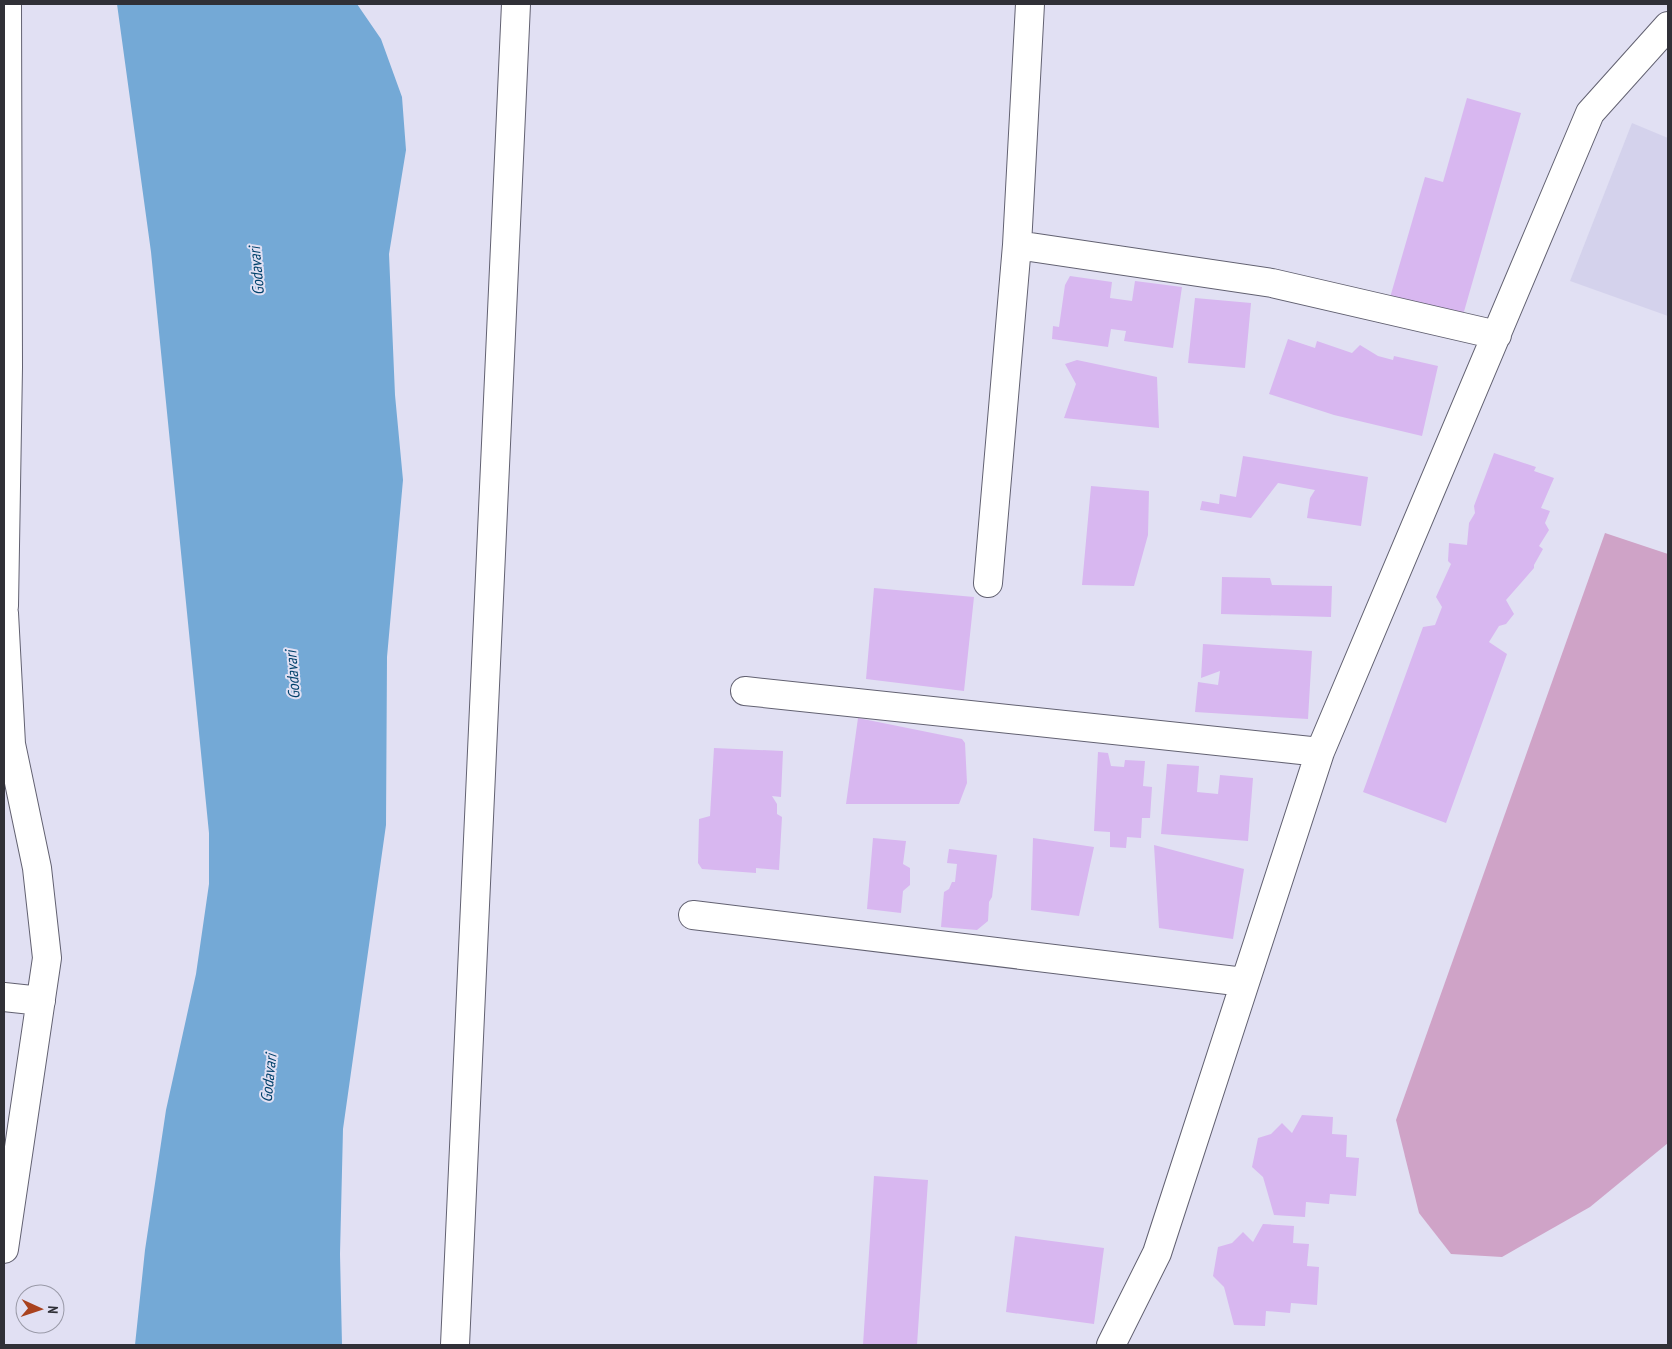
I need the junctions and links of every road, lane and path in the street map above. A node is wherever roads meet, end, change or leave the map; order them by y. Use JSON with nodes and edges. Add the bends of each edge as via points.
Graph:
{"nodes":[{"id":1,"x":7,"y":4,"type":"edge"},
{"id":2,"x":516,"y":4,"type":"edge"},
{"id":3,"x":1030,"y":4,"type":"edge"},
{"id":4,"x":1668,"y":26,"type":"edge"},
{"id":5,"x":1016,"y":245,"type":"junction"},
{"id":6,"x":1497,"y":335,"type":"junction"},
{"id":7,"x":988,"y":583,"type":"dead end"},
{"id":8,"x":4,"y":606,"type":"edge"},
{"id":9,"x":4,"y":613,"type":"edge"},
{"id":10,"x":745,"y":692,"type":"dead end"},
{"id":11,"x":1320,"y":752,"type":"junction"},
{"id":12,"x":693,"y":916,"type":"dead end"},
{"id":13,"x":1244,"y":982,"type":"junction"},
{"id":14,"x":4,"y":997,"type":"edge"},
{"id":15,"x":41,"y":1001,"type":"junction"},
{"id":16,"x":4,"y":1249,"type":"edge"},
{"id":17,"x":455,"y":1345,"type":"edge"},
{"id":18,"x":1111,"y":1345,"type":"edge"}],
"edges":[{"from":1,"to":8,"type":"street","via":[[8,367]]},
{"from":2,"to":17,"type":"street"},
{"from":3,"to":5,"type":"street"},
{"from":4,"to":6,"type":"street","via":[[1590,114]]},
{"from":5,"to":6,"type":"street","via":[[1272,283]]},
{"from":5,"to":7,"type":"street"},
{"from":6,"to":11,"type":"street"},
{"from":9,"to":15,"type":"street","via":[[11,744],[37,868],[47,958]]},
{"from":10,"to":11,"type":"street"},
{"from":11,"to":13,"type":"street"},
{"from":12,"to":13,"type":"street"},
{"from":13,"to":18,"type":"street","via":[[1157,1252]]},
{"from":14,"to":15,"type":"street"},
{"from":15,"to":16,"type":"street"}]}
